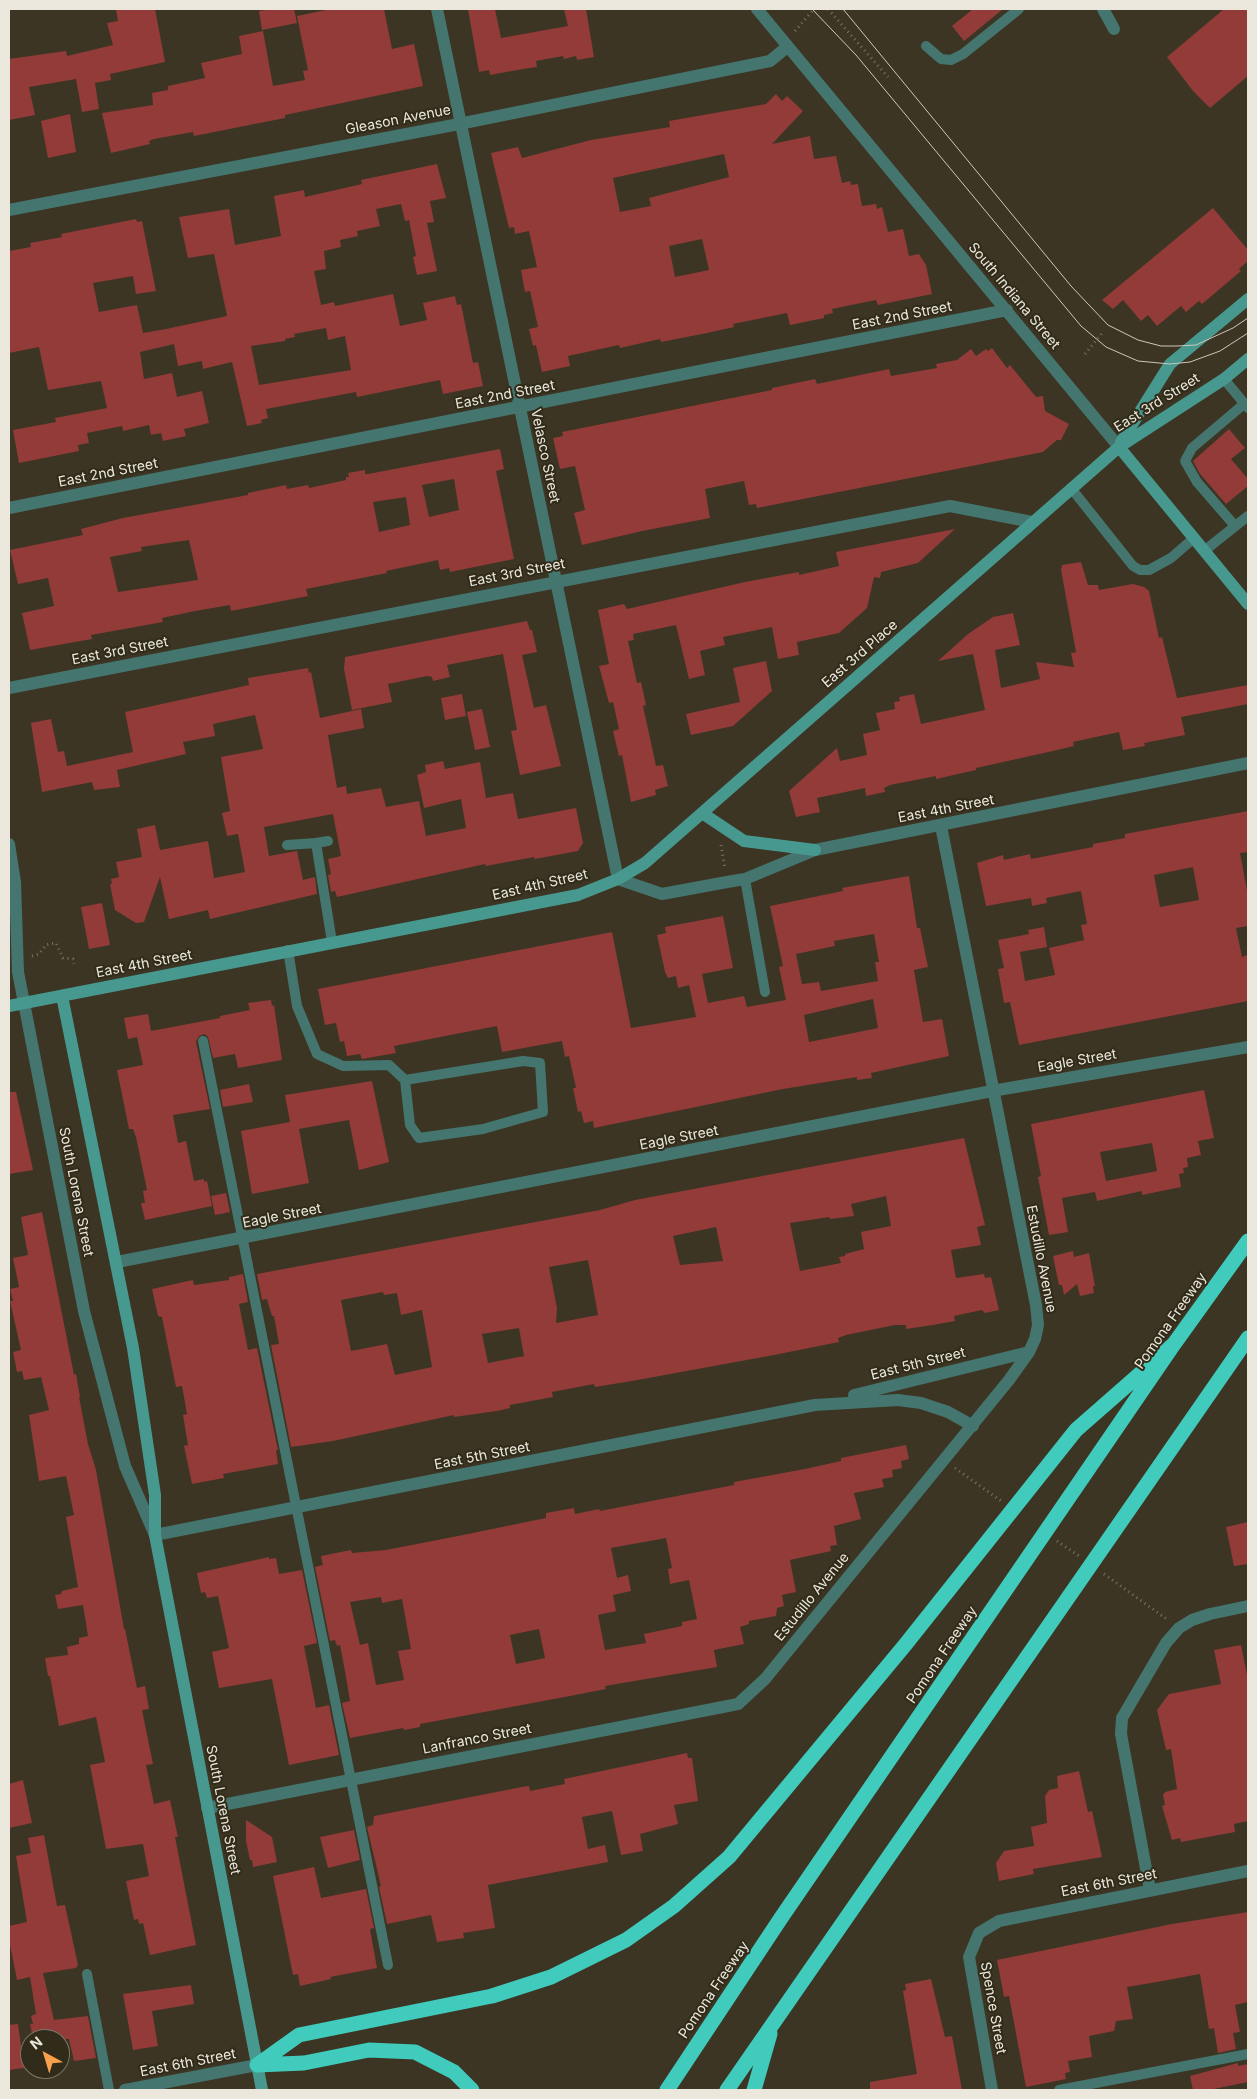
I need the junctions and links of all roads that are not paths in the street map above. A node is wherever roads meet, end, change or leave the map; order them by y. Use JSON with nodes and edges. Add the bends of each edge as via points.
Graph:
{"nodes":[{"id":1,"x":437,"y":9,"type":"edge"},
{"id":2,"x":757,"y":9,"type":"edge"},
{"id":3,"x":1019,"y":9,"type":"edge"},
{"id":4,"x":1103,"y":9,"type":"edge"},
{"id":5,"x":1114,"y":29,"type":"dead end"},
{"id":6,"x":926,"y":46,"type":"dead end"},
{"id":7,"x":787,"y":47,"type":"junction"},
{"id":8,"x":460,"y":124,"type":"junction"},
{"id":9,"x":9,"y":210,"type":"edge"},
{"id":10,"x":1248,"y":299,"type":"edge"},
{"id":11,"x":1007,"y":310,"type":"junction"},
{"id":12,"x":1248,"y":359,"type":"edge"},
{"id":13,"x":1224,"y":379,"type":"junction"},
{"id":14,"x":1246,"y":407,"type":"edge"},
{"id":15,"x":519,"y":408,"type":"junction"},
{"id":16,"x":1118,"y":446,"type":"junction"},
{"id":17,"x":1071,"y":488,"type":"junction"},
{"id":18,"x":9,"y":508,"type":"edge"},
{"id":19,"x":1248,"y":516,"type":"edge"},
{"id":20,"x":1032,"y":522,"type":"junction"},
{"id":21,"x":1235,"y":526,"type":"junction"},
{"id":22,"x":1194,"y":538,"type":"junction"},
{"id":23,"x":1204,"y":551,"type":"junction"},
{"id":24,"x":557,"y":581,"type":"junction"},
{"id":25,"x":1248,"y":602,"type":"edge"},
{"id":26,"x":9,"y":688,"type":"edge"},
{"id":27,"x":1248,"y":763,"type":"edge"},
{"id":28,"x":702,"y":813,"type":"junction"},
{"id":29,"x":941,"y":826,"type":"junction"},
{"id":30,"x":328,"y":841,"type":"dead end"},
{"id":31,"x":316,"y":843,"type":"junction"},
{"id":32,"x":287,"y":845,"type":"dead end"},
{"id":33,"x":9,"y":850,"type":"edge"},
{"id":34,"x":815,"y":850,"type":"junction"},
{"id":35,"x":745,"y":878,"type":"junction"},
{"id":36,"x":618,"y":879,"type":"junction"},
{"id":37,"x":332,"y":942,"type":"junction"},
{"id":38,"x":288,"y":950,"type":"junction"},
{"id":39,"x":13,"y":960,"type":"edge"},
{"id":40,"x":765,"y":992,"type":"dead end"},
{"id":41,"x":62,"y":996,"type":"junction"},
{"id":42,"x":9,"y":1006,"type":"edge"},
{"id":43,"x":203,"y":1041,"type":"dead end"},
{"id":44,"x":1248,"y":1047,"type":"edge"},
{"id":45,"x":405,"y":1080,"type":"junction"},
{"id":46,"x":992,"y":1092,"type":"junction"},
{"id":47,"x":243,"y":1239,"type":"junction"},
{"id":48,"x":1248,"y":1242,"type":"edge"},
{"id":49,"x":117,"y":1262,"type":"junction"},
{"id":50,"x":1248,"y":1338,"type":"edge"},
{"id":51,"x":1174,"y":1344,"type":"junction"},
{"id":52,"x":1029,"y":1352,"type":"junction"},
{"id":53,"x":815,"y":1405,"type":"junction"},
{"id":54,"x":973,"y":1426,"type":"junction"},
{"id":55,"x":297,"y":1508,"type":"junction"},
{"id":56,"x":155,"y":1535,"type":"junction"},
{"id":57,"x":1248,"y":1606,"type":"edge"},
{"id":58,"x":750,"y":1694,"type":"joint"},
{"id":59,"x":352,"y":1779,"type":"junction"},
{"id":60,"x":207,"y":1808,"type":"junction"},
{"id":61,"x":1248,"y":1871,"type":"edge"},
{"id":62,"x":1150,"y":1890,"type":"junction"},
{"id":63,"x":979,"y":1934,"type":"joint"},
{"id":64,"x":388,"y":1965,"type":"dead end"},
{"id":65,"x":87,"y":1974,"type":"dead end"},
{"id":66,"x":775,"y":2020,"type":"junction"},
{"id":67,"x":1248,"y":2054,"type":"edge"},
{"id":68,"x":257,"y":2065,"type":"junction"},
{"id":69,"x":109,"y":2090,"type":"edge"},
{"id":70,"x":125,"y":2090,"type":"edge"},
{"id":71,"x":262,"y":2090,"type":"edge"},
{"id":72,"x":472,"y":2090,"type":"edge"},
{"id":73,"x":667,"y":2090,"type":"edge"},
{"id":74,"x":726,"y":2090,"type":"edge"},
{"id":75,"x":754,"y":2090,"type":"edge"},
{"id":76,"x":992,"y":2090,"type":"edge"},
{"id":77,"x":1059,"y":2090,"type":"edge"}],
"edges":[{"from":1,"to":8,"type":"street","name":"Velasco Street"},
{"from":2,"to":7,"type":"street","name":"South Indiana Street"},
{"from":3,"to":6,"type":"lane","via":[[951,60],[941,58]]},
{"from":4,"to":5,"type":"street"},
{"from":7,"to":8,"type":"street","name":"Gleason Avenue","via":[[770,61]]},
{"from":7,"to":11,"type":"street","name":"South Indiana Street"},
{"from":8,"to":9,"type":"street","name":"Gleason Avenue"},
{"from":8,"to":15,"type":"street","name":"Velasco Street"},
{"from":10,"to":16,"type":"main road","name":"East 3rd Street","via":[[1170,364]]},
{"from":11,"to":15,"type":"street","name":"East 2nd Street"},
{"from":11,"to":16,"type":"street","name":"South Indiana Street"},
{"from":12,"to":13,"type":"main road","name":"East 3rd Street"},
{"from":13,"to":14,"type":"lane"},
{"from":13,"to":16,"type":"main road","name":"East 3rd Street"},
{"from":14,"to":21,"type":"lane","via":[[1192,448],[1185,461],[1197,482]]},
{"from":15,"to":18,"type":"street","name":"East 2nd Street"},
{"from":15,"to":24,"type":"street","name":"Velasco Street"},
{"from":16,"to":17,"type":"main road","name":"East 3rd Place"},
{"from":16,"to":22,"type":"main road","name":"South Indiana Street"},
{"from":17,"to":20,"type":"main road","name":"East 3rd Place"},
{"from":17,"to":22,"type":"lane","via":[[1133,566],[1140,570],[1148,570],[1164,562]]},
{"from":19,"to":21,"type":"lane"},
{"from":20,"to":24,"type":"street","name":"East 3rd Street","via":[[950,506]]},
{"from":20,"to":28,"type":"main road","name":"East 3rd Place"},
{"from":21,"to":23,"type":"lane"},
{"from":22,"to":23,"type":"main road","name":"South Indiana Street"},
{"from":23,"to":25,"type":"main road","name":"South Indiana Street"},
{"from":24,"to":26,"type":"street","name":"East 3rd Street"},
{"from":24,"to":36,"type":"street","name":"Velasco Street"},
{"from":27,"to":29,"type":"street","name":"East 4th Street"},
{"from":28,"to":34,"type":"main road","via":[[744,841]]},
{"from":28,"to":36,"type":"main road","name":"East 3rd Place","via":[[645,863]]},
{"from":29,"to":34,"type":"street","name":"East 4th Street"},
{"from":29,"to":46,"type":"street","name":"Estudillo Avenue"},
{"from":30,"to":31,"type":"lane"},
{"from":31,"to":32,"type":"lane"},
{"from":31,"to":37,"type":"lane"},
{"from":33,"to":39,"type":"street","name":"South Lorena Street","via":[[15,882]]},
{"from":34,"to":35,"type":"street","name":"East 4th Street"},
{"from":35,"to":36,"type":"street","name":"East 4th Street","via":[[662,894]]},
{"from":35,"to":40,"type":"lane"},
{"from":36,"to":37,"type":"main road","name":"East 4th Street","via":[[578,895]]},
{"from":37,"to":38,"type":"main road","name":"East 4th Street"},
{"from":38,"to":41,"type":"main road","name":"East 4th Street"},
{"from":38,"to":45,"type":"lane","via":[[297,1006],[317,1054],[343,1066],[389,1065]]},
{"from":39,"to":56,"type":"street","name":"South Lorena Street","via":[[84,1312],[125,1466]]},
{"from":41,"to":42,"type":"main road","name":"East 4th Street"},
{"from":41,"to":49,"type":"main road","name":"South Lorena Street"},
{"from":43,"to":47,"type":"lane"},
{"from":44,"to":46,"type":"street","name":"Eagle Street"},
{"from":45,"to":45,"type":"lane","via":[[410,1125],[419,1138],[483,1129],[543,1112],[540,1063],[523,1061]]},
{"from":46,"to":47,"type":"street","name":"Eagle Street"},
{"from":46,"to":52,"type":"street","name":"Estudillo Avenue","via":[[1036,1305],[1038,1325]]},
{"from":47,"to":49,"type":"street","name":"Eagle Street"},
{"from":47,"to":55,"type":"lane"},
{"from":48,"to":51,"type":"highway","name":"Pomona Freeway"},
{"from":49,"to":56,"type":"main road","name":"South Lorena Street","via":[[155,1495]]},
{"from":50,"to":66,"type":"highway"},
{"from":51,"to":68,"type":"highway","via":[[1076,1430],[905,1646],[729,1857],[674,1906],[626,1940],[551,1977],[492,1996],[299,2035]]},
{"from":51,"to":73,"type":"highway","name":"Pomona Freeway"},
{"from":52,"to":53,"type":"street","name":"East 5th Street"},
{"from":52,"to":54,"type":"street","name":"Estudillo Avenue"},
{"from":53,"to":54,"type":"street","name":"East 5th Street","via":[[898,1400],[948,1412]]},
{"from":53,"to":55,"type":"street","name":"East 5th Street"},
{"from":54,"to":58,"type":"street","name":"Estudillo Avenue"},
{"from":55,"to":56,"type":"street","name":"East 5th Street"},
{"from":55,"to":59,"type":"lane"},
{"from":56,"to":60,"type":"main road","name":"South Lorena Street"},
{"from":57,"to":62,"type":"street","via":[[1210,1614],[1179,1628],[1161,1651],[1122,1718],[1121,1734]]},
{"from":58,"to":59,"type":"street","name":"Lanfranco Street","via":[[738,1704],[726,1707]]},
{"from":59,"to":60,"type":"street","name":"Lanfranco Street"},
{"from":59,"to":64,"type":"lane"},
{"from":60,"to":68,"type":"main road","name":"South Lorena Street"},
{"from":61,"to":62,"type":"street","name":"East 6th Street"},
{"from":62,"to":63,"type":"street","name":"East 6th Street","via":[[999,1920]]},
{"from":63,"to":76,"type":"street","name":"Spence Street","via":[[969,1957]]},
{"from":65,"to":69,"type":"lane"},
{"from":66,"to":74,"type":"highway"},
{"from":66,"to":75,"type":"highway"},
{"from":67,"to":77,"type":"lane"},
{"from":68,"to":70,"type":"street","name":"East 6th Street"},
{"from":68,"to":71,"type":"main road","name":"South Lorena Street"},
{"from":68,"to":72,"type":"highway","via":[[304,2063],[369,2050],[415,2052],[454,2072]]}]}
